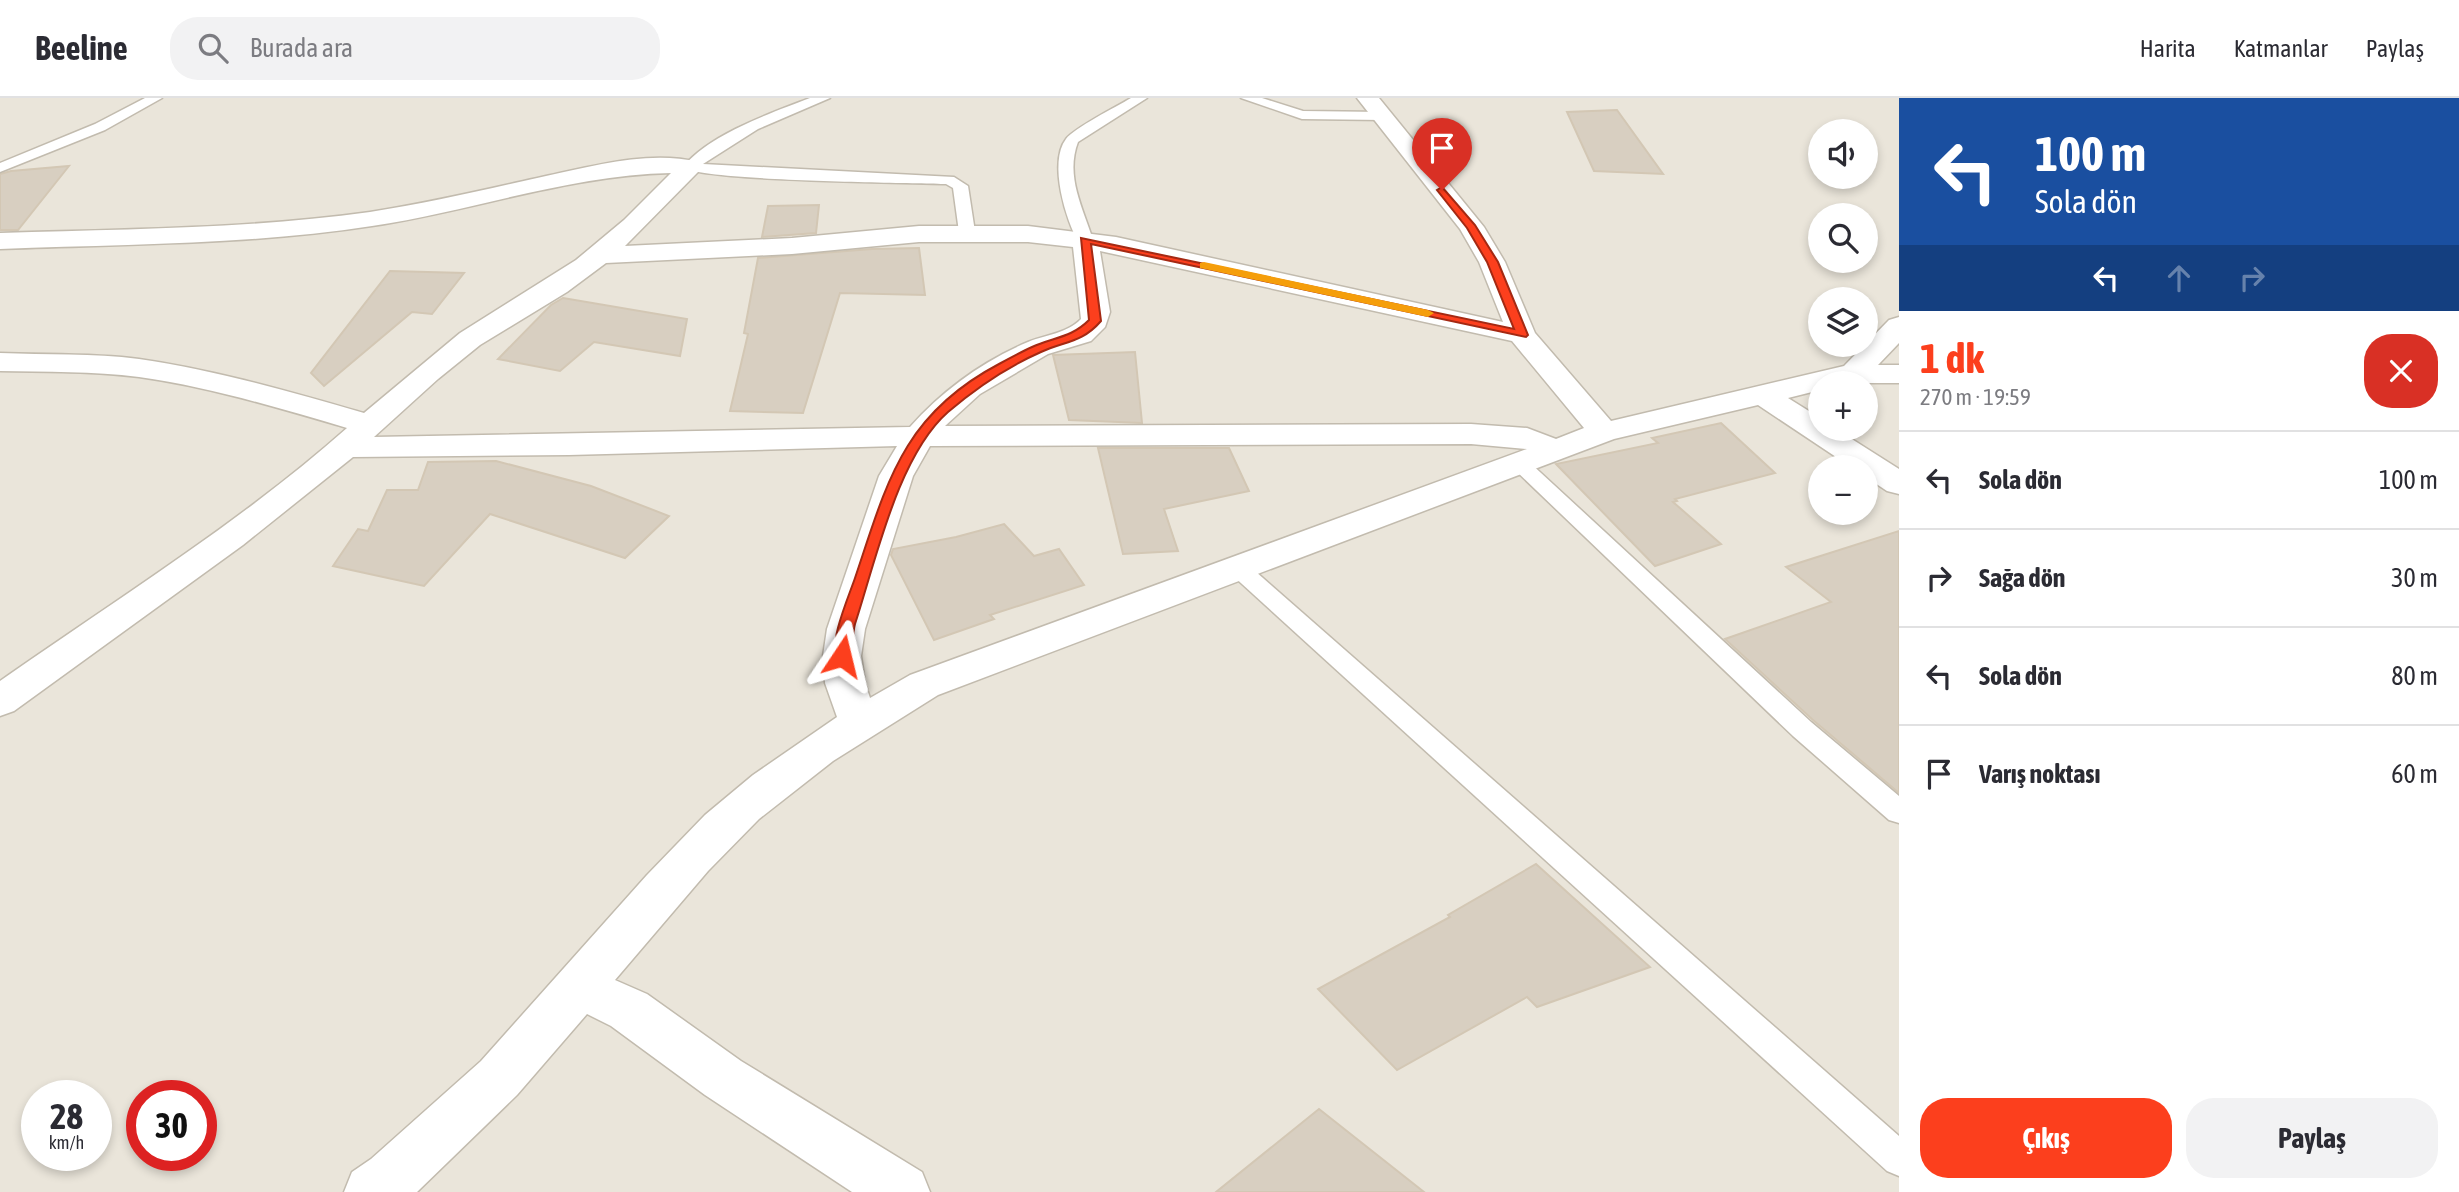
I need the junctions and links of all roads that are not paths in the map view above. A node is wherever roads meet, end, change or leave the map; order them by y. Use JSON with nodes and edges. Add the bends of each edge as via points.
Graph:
{"nodes":[{"id":1,"x":155,"y":98,"type":"edge"},
{"id":2,"x":823,"y":98,"type":"edge"},
{"id":3,"x":1140,"y":98,"type":"edge"},
{"id":4,"x":1248,"y":98,"type":"edge"},
{"id":5,"x":1376,"y":107,"type":"edge"},
{"id":6,"x":0,"y":167,"type":"edge"},
{"id":7,"x":691,"y":167,"type":"junction"},
{"id":8,"x":967,"y":232,"type":"junction"},
{"id":9,"x":1085,"y":240,"type":"junction"},
{"id":10,"x":0,"y":241,"type":"edge"},
{"id":11,"x":599,"y":255,"type":"junction"},
{"id":12,"x":1899,"y":326,"type":"edge"},
{"id":13,"x":1522,"y":335,"type":"junction"},
{"id":14,"x":0,"y":362,"type":"edge"},
{"id":15,"x":1856,"y":371,"type":"edge"},
{"id":16,"x":1878,"y":374,"type":"edge"},
{"id":17,"x":1899,"y":374,"type":"edge"},
{"id":18,"x":1808,"y":384,"type":"edge"},
{"id":19,"x":1762,"y":394,"type":"junction"},
{"id":20,"x":369,"y":424,"type":"junction"},
{"id":21,"x":1604,"y":432,"type":"junction"},
{"id":22,"x":919,"y":436,"type":"junction"},
{"id":23,"x":343,"y":447,"type":"junction"},
{"id":24,"x":1538,"y":458,"type":"junction"},
{"id":25,"x":1899,"y":484,"type":"edge"},
{"id":26,"x":1239,"y":569,"type":"junction"},
{"id":27,"x":0,"y":701,"type":"edge"},
{"id":28,"x":859,"y":722,"type":"junction"},
{"id":29,"x":1899,"y":812,"type":"edge"},
{"id":30,"x":580,"y":986,"type":"junction"},
{"id":31,"x":1899,"y":1159,"type":"edge"},
{"id":32,"x":372,"y":1192,"type":"edge"},
{"id":33,"x":902,"y":1192,"type":"edge"}],
"edges":[{"from":1,"to":6,"type":"lane","via":[[100,127]]},
{"from":2,"to":7,"type":"lane","via":[[743,132]]},
{"from":3,"to":9,"type":"lane","via":[[1072,140],[1067,149],[1066,177]]},
{"from":4,"to":5,"type":"lane","via":[[1302,115]]},
{"from":5,"to":13,"type":"street","via":[[1471,227],[1492,262]]},
{"from":7,"to":8,"type":"lane","via":[[949,180],[960,186]]},
{"from":7,"to":10,"type":"street","via":[[616,168],[333,224]]},
{"from":7,"to":11,"type":"street"},
{"from":8,"to":9,"type":"street"},
{"from":8,"to":11,"type":"street"},
{"from":9,"to":13,"type":"street"},
{"from":9,"to":22,"type":"street","via":[[1096,312],[1089,329],[1038,348],[991,373],[942,410]]},
{"from":11,"to":20,"type":"street","via":[[470,339]]},
{"from":12,"to":15,"type":"street"},
{"from":13,"to":21,"type":"street"},
{"from":14,"to":20,"type":"street","via":[[136,368],[185,375]]},
{"from":16,"to":17,"type":"street"},
{"from":18,"to":19,"type":"street"},
{"from":19,"to":21,"type":"street"},
{"from":19,"to":25,"type":"street"},
{"from":20,"to":23,"type":"street"},
{"from":21,"to":24,"type":"street"},
{"from":22,"to":23,"type":"street"},
{"from":22,"to":24,"type":"street","via":[[1471,434],[1527,438]]},
{"from":22,"to":28,"type":"street","via":[[896,476],[846,629],[845,683]]},
{"from":23,"to":27,"type":"street","via":[[233,536]]},
{"from":24,"to":26,"type":"street"},
{"from":24,"to":29,"type":"lane","via":[[1802,729]]},
{"from":26,"to":28,"type":"street","via":[[924,685]]},
{"from":26,"to":31,"type":"lane"},
{"from":28,"to":30,"type":"street","via":[[787,771],[722,827]]},
{"from":30,"to":32,"type":"street","via":[[498,1079]]},
{"from":30,"to":33,"type":"street","via":[[629,1010],[755,1099]]}]}
